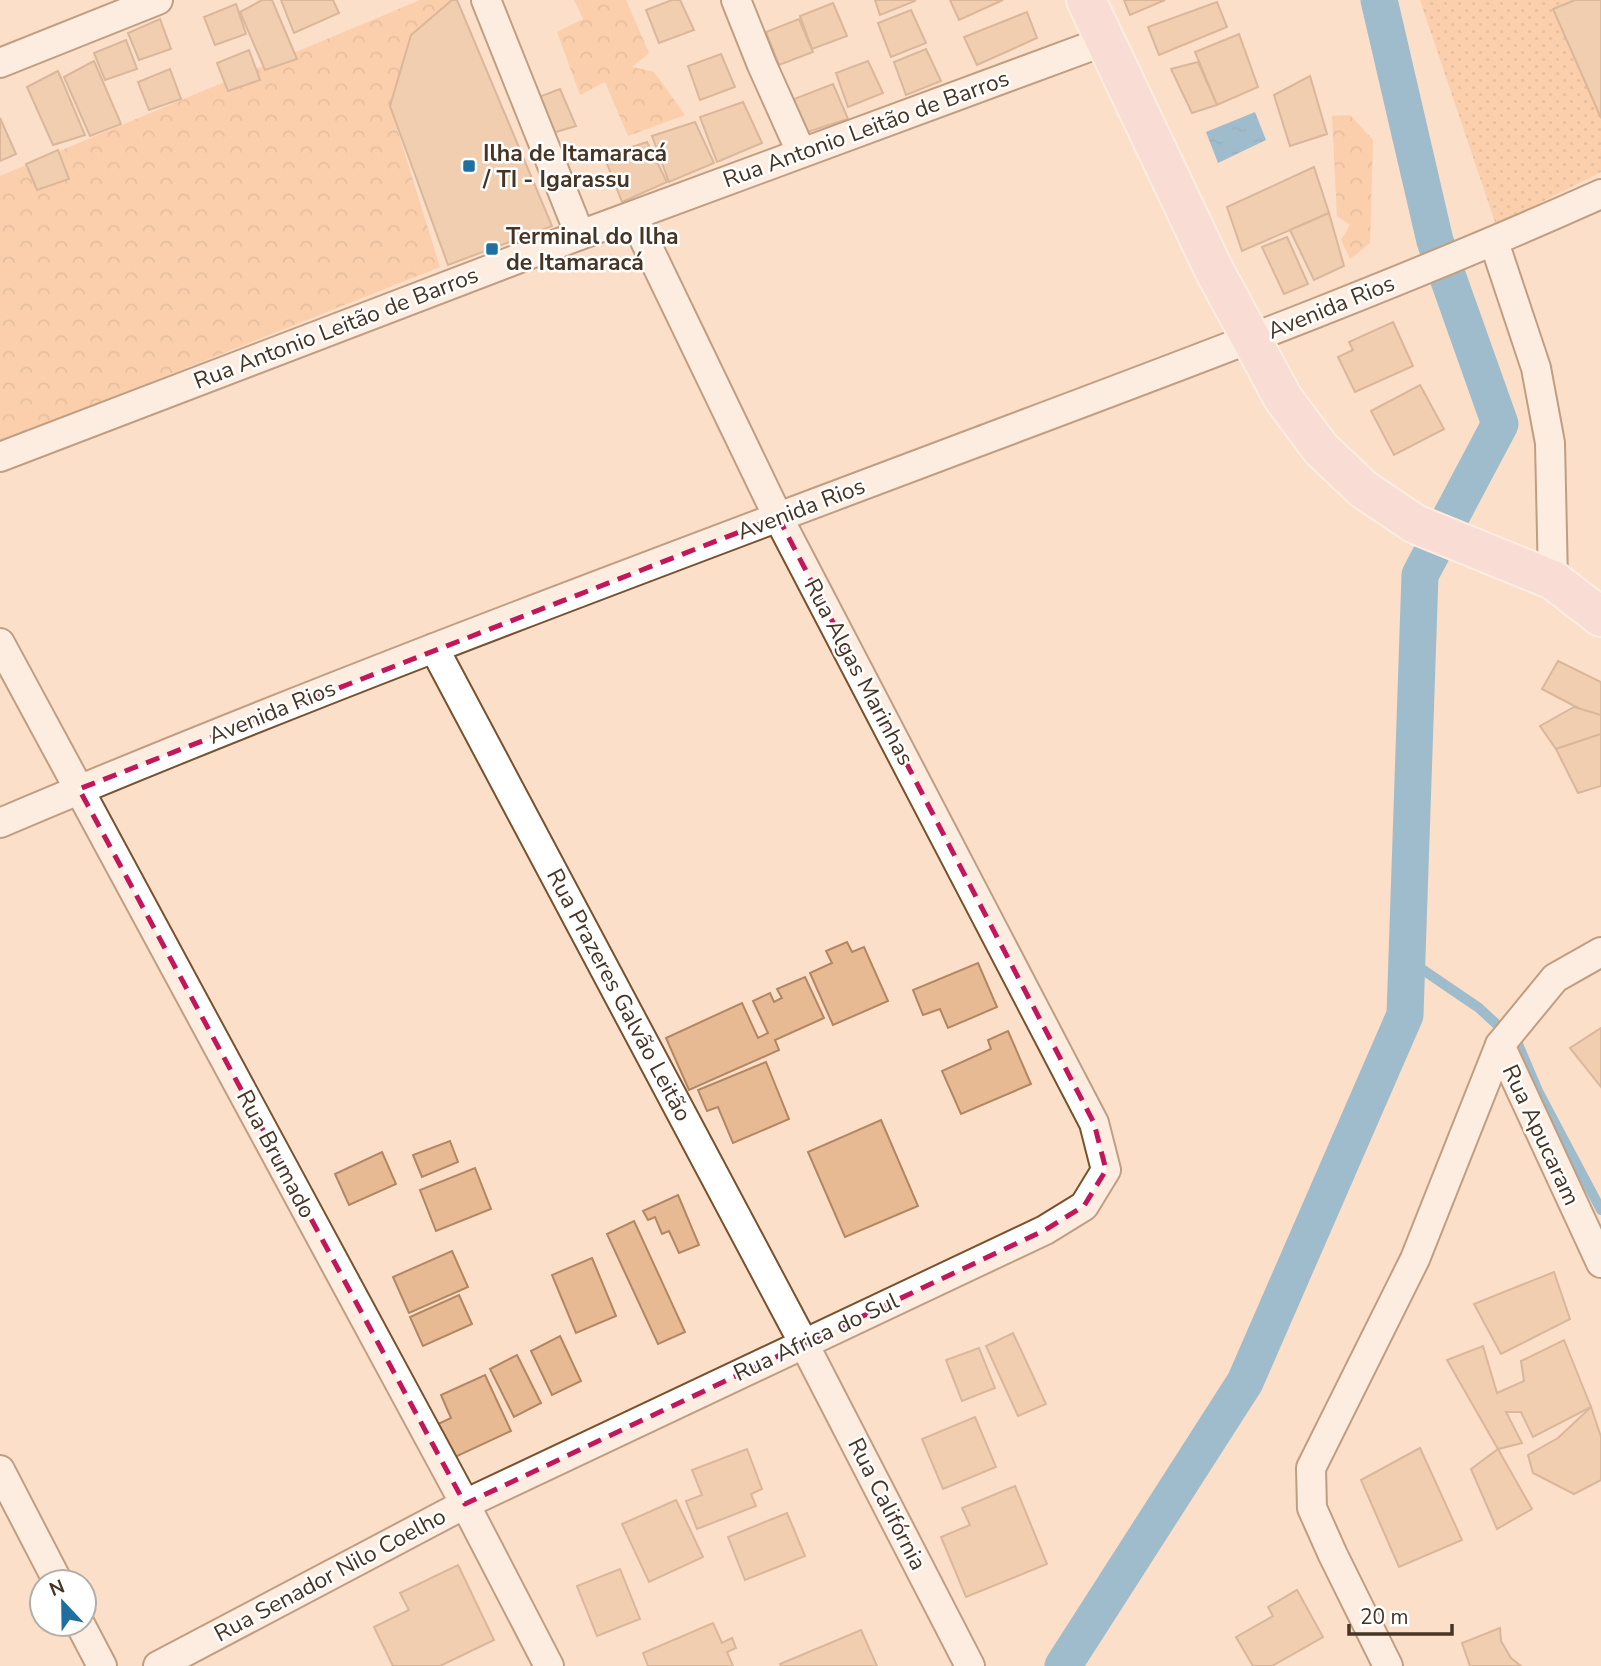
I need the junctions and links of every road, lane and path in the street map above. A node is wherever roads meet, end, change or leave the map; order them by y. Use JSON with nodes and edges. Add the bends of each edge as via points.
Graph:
{"nodes":[{"id":1,"x":158,"y":0,"type":"edge"},
{"id":2,"x":486,"y":0,"type":"edge"},
{"id":3,"x":736,"y":0,"type":"edge"},
{"id":4,"x":1086,"y":0,"type":"edge"},
{"id":5,"x":1105,"y":41,"type":"junction"},
{"id":6,"x":0,"y":62,"type":"edge"},
{"id":7,"x":801,"y":152,"type":"junction"},
{"id":8,"x":1601,"y":194,"type":"edge"},
{"id":9,"x":633,"y":216,"type":"junction"},
{"id":10,"x":580,"y":235,"type":"junction"},
{"id":11,"x":1483,"y":246,"type":"junction"},
{"id":12,"x":1250,"y":339,"type":"junction"},
{"id":13,"x":0,"y":457,"type":"edge"},
{"id":14,"x":778,"y":517,"type":"junction"},
{"id":15,"x":1553,"y":580,"type":"junction"},
{"id":16,"x":1601,"y":617,"type":"edge"},
{"id":17,"x":0,"y":643,"type":"edge"},
{"id":18,"x":434,"y":648,"type":"junction"},
{"id":19,"x":79,"y":789,"type":"junction"},
{"id":20,"x":0,"y":822,"type":"edge"},
{"id":21,"x":1601,"y":952,"type":"edge"},
{"id":22,"x":1500,"y":1045,"type":"junction"},
{"id":23,"x":1094,"y":1124,"type":"joint"},
{"id":24,"x":1601,"y":1263,"type":"edge"},
{"id":25,"x":803,"y":1342,"type":"junction"},
{"id":26,"x":0,"y":1470,"type":"edge"},
{"id":27,"x":465,"y":1504,"type":"junction"},
{"id":28,"x":51,"y":1568,"type":"edge"},
{"id":29,"x":87,"y":1638,"type":"edge"},
{"id":30,"x":102,"y":1666,"type":"edge"},
{"id":31,"x":158,"y":1666,"type":"edge"},
{"id":32,"x":550,"y":1666,"type":"edge"},
{"id":33,"x":970,"y":1666,"type":"edge"},
{"id":34,"x":1388,"y":1666,"type":"edge"}],
"edges":[{"from":1,"to":6,"type":"street"},
{"from":2,"to":10,"type":"street"},
{"from":3,"to":7,"type":"street"},
{"from":4,"to":5,"type":"main road"},
{"from":5,"to":7,"type":"street","name":"Rua Antonio Leitão de Barros"},
{"from":5,"to":12,"type":"main road"},
{"from":7,"to":9,"type":"street","name":"Rua Antonio Leitão de Barros"},
{"from":8,"to":11,"type":"street","name":"Avenida Rios"},
{"from":9,"to":10,"type":"street","name":"Rua Antonio Leitão de Barros"},
{"from":9,"to":14,"type":"street","name":"Rua Algas Marinhas"},
{"from":10,"to":13,"type":"street","name":"Rua Antonio Leitão de Barros"},
{"from":11,"to":12,"type":"street","name":"Avenida Rios"},
{"from":11,"to":15,"type":"street","via":[[1536,368],[1550,443]]},
{"from":12,"to":14,"type":"street","name":"Avenida Rios"},
{"from":12,"to":15,"type":"main road","via":[[1283,398],[1321,449],[1374,497],[1415,524]]},
{"from":14,"to":18,"type":"street","name":"Avenida Rios"},
{"from":14,"to":23,"type":"street","name":"Rua Algas Marinhas"},
{"from":15,"to":16,"type":"main road"},
{"from":17,"to":19,"type":"street","name":"Rua Brumado"},
{"from":18,"to":19,"type":"street","name":"Avenida Rios"},
{"from":18,"to":25,"type":"street","name":"Rua Prazeres Galvão Leitão"},
{"from":19,"to":20,"type":"street","name":"Avenida Rios"},
{"from":19,"to":27,"type":"street","name":"Rua Brumado"},
{"from":21,"to":22,"type":"street","via":[[1555,978]]},
{"from":22,"to":24,"type":"street","name":"Rua Apucaram"},
{"from":22,"to":34,"type":"street","via":[[1415,1259],[1311,1468],[1312,1508]]},
{"from":23,"to":25,"type":"street","name":"Rua Africa do Sul","via":[[1106,1170],[1084,1206],[1045,1230]]},
{"from":25,"to":27,"type":"street","name":"Rua Africa do Sul"},
{"from":25,"to":33,"type":"street","name":"Rua Califórnia"},
{"from":26,"to":28,"type":"street"},
{"from":27,"to":31,"type":"street","name":"Rua Senador Nilo Coelho"},
{"from":27,"to":32,"type":"street","name":"Rua Brumado"},
{"from":29,"to":30,"type":"street"}]}
